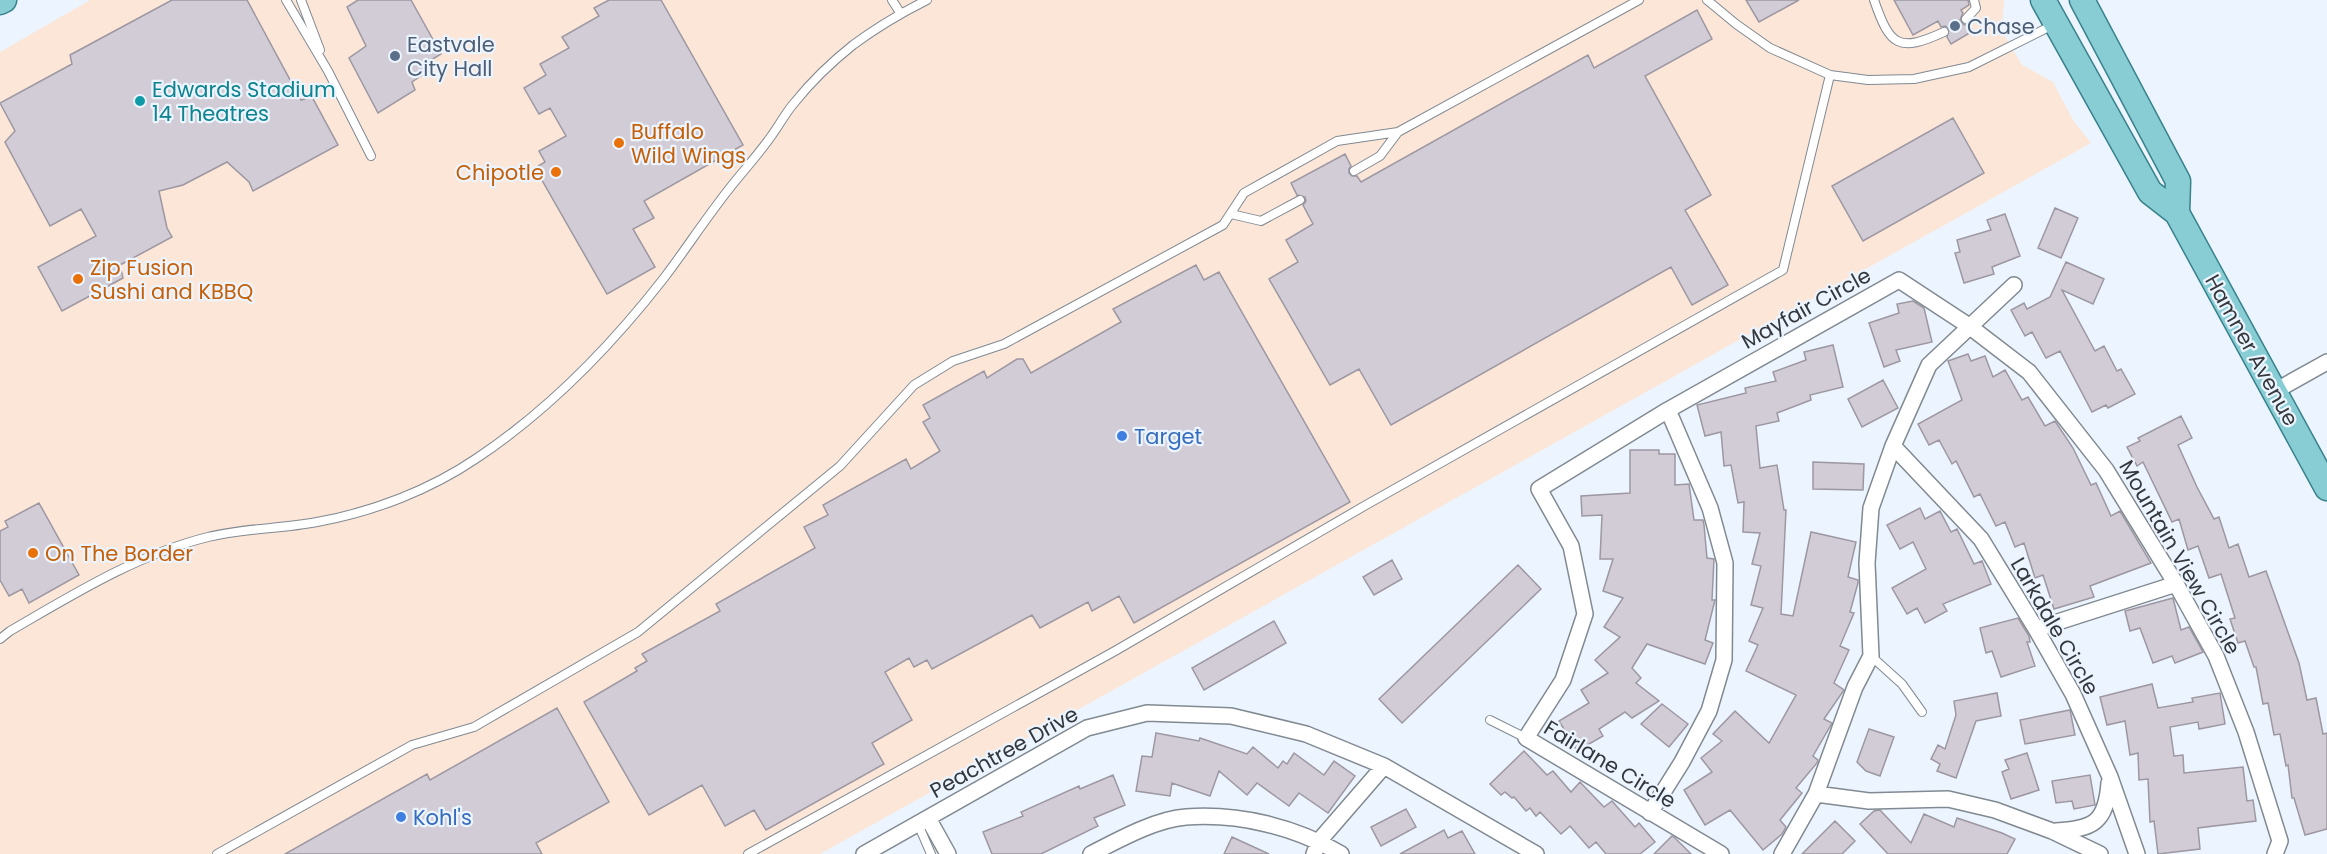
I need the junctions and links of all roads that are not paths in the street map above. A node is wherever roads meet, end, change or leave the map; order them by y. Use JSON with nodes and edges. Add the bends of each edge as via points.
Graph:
{"nodes":[{"id":1,"x":4,"y":0,"type":"edge"},
{"id":2,"x":286,"y":0,"type":"edge"},
{"id":3,"x":301,"y":0,"type":"edge"},
{"id":4,"x":892,"y":0,"type":"edge"},
{"id":5,"x":927,"y":0,"type":"edge"},
{"id":6,"x":1639,"y":0,"type":"edge"},
{"id":7,"x":1707,"y":0,"type":"edge"},
{"id":8,"x":1874,"y":0,"type":"edge"},
{"id":9,"x":1974,"y":0,"type":"edge"},
{"id":10,"x":2043,"y":0,"type":"edge"},
{"id":11,"x":2082,"y":0,"type":"edge"},
{"id":12,"x":0,"y":2,"type":"edge"},
{"id":13,"x":901,"y":14,"type":"junction"},
{"id":14,"x":1966,"y":19,"type":"dead end"},
{"id":15,"x":2056,"y":24,"type":"junction"},
{"id":16,"x":1944,"y":32,"type":"dead end"},
{"id":17,"x":328,"y":71,"type":"junction"},
{"id":18,"x":1830,"y":75,"type":"junction"},
{"id":19,"x":1398,"y":132,"type":"junction"},
{"id":20,"x":2163,"y":154,"type":"junction"},
{"id":21,"x":371,"y":156,"type":"dead end"},
{"id":22,"x":1354,"y":171,"type":"dead end"},
{"id":23,"x":1300,"y":200,"type":"dead end"},
{"id":24,"x":2177,"y":213,"type":"junction"},
{"id":25,"x":1231,"y":214,"type":"junction"},
{"id":26,"x":2014,"y":285,"type":"dead end"},
{"id":27,"x":1970,"y":326,"type":"junction"},
{"id":28,"x":2327,"y":362,"type":"edge"},
{"id":29,"x":2275,"y":391,"type":"junction"},
{"id":30,"x":1668,"y":410,"type":"junction"},
{"id":31,"x":1893,"y":446,"type":"junction"},
{"id":32,"x":2327,"y":488,"type":"edge"},
{"id":33,"x":1539,"y":489,"type":"joint"},
{"id":34,"x":2176,"y":584,"type":"junction"},
{"id":35,"x":2036,"y":629,"type":"junction"},
{"id":36,"x":0,"y":639,"type":"edge"},
{"id":37,"x":1870,"y":656,"type":"junction"},
{"id":38,"x":1922,"y":712,"type":"dead end"},
{"id":39,"x":1490,"y":720,"type":"dead end"},
{"id":40,"x":1526,"y":738,"type":"junction"},
{"id":41,"x":1384,"y":766,"type":"junction"},
{"id":42,"x":2110,"y":777,"type":"junction"},
{"id":43,"x":1816,"y":794,"type":"junction"},
{"id":44,"x":1650,"y":813,"type":"junction"},
{"id":45,"x":923,"y":821,"type":"junction"},
{"id":46,"x":2052,"y":831,"type":"junction"},
{"id":47,"x":1316,"y":847,"type":"edge"},
{"id":48,"x":217,"y":854,"type":"edge"},
{"id":49,"x":748,"y":854,"type":"edge"},
{"id":50,"x":864,"y":854,"type":"edge"},
{"id":51,"x":931,"y":854,"type":"edge"},
{"id":52,"x":948,"y":854,"type":"edge"},
{"id":53,"x":1091,"y":854,"type":"edge"},
{"id":54,"x":1341,"y":854,"type":"edge"},
{"id":55,"x":1536,"y":854,"type":"edge"},
{"id":56,"x":1721,"y":854,"type":"edge"},
{"id":57,"x":1782,"y":854,"type":"edge"},
{"id":58,"x":2100,"y":854,"type":"edge"},
{"id":59,"x":2137,"y":854,"type":"edge"},
{"id":60,"x":2275,"y":854,"type":"edge"}],
"edges":[{"from":1,"to":12,"type":"main road"},
{"from":2,"to":17,"type":"lane"},
{"from":3,"to":17,"type":"lane"},
{"from":4,"to":13,"type":"lane"},
{"from":5,"to":13,"type":"lane"},
{"from":6,"to":19,"type":"lane"},
{"from":7,"to":18,"type":"lane","via":[[1770,48]]},
{"from":8,"to":16,"type":"lane","via":[[1888,35],[1899,43],[1921,43]]},
{"from":9,"to":14,"type":"lane","via":[[1976,8]]},
{"from":10,"to":15,"type":"main road","name":"Hamner Avenue"},
{"from":11,"to":20,"type":"main road"},
{"from":13,"to":36,"type":"lane","via":[[852,46],[794,102],[663,278],[597,356],[557,395],[476,459],[384,505],[316,523],[211,536],[157,552],[103,578]]},
{"from":15,"to":18,"type":"lane","via":[[1969,67],[1914,79],[1868,80]]},
{"from":15,"to":20,"type":"main road","via":[[2082,35],[2137,135]]},
{"from":15,"to":24,"type":"main road","name":"Hamner Avenue","via":[[2150,192]]},
{"from":17,"to":21,"type":"lane"},
{"from":18,"to":49,"type":"lane","via":[[1783,270],[1125,645]]},
{"from":19,"to":22,"type":"lane","via":[[1380,156]]},
{"from":19,"to":25,"type":"lane","via":[[1337,141],[1244,193]]},
{"from":20,"to":24,"type":"main road","via":[[2178,181]]},
{"from":23,"to":25,"type":"lane","via":[[1261,221]]},
{"from":24,"to":29,"type":"main road","name":"Hamner Avenue"},
{"from":25,"to":48,"type":"lane","via":[[1223,225],[1004,344],[953,361],[914,385],[840,466],[638,632],[474,727],[412,746]]},
{"from":26,"to":27,"type":"street"},
{"from":27,"to":30,"type":"street","name":"Mayfair Circle","via":[[1899,280]]},
{"from":27,"to":31,"type":"street","via":[[1929,365]]},
{"from":27,"to":34,"type":"street","name":"Mountain View Circle","via":[[2029,372],[2106,470]]},
{"from":28,"to":29,"type":"street"},
{"from":29,"to":32,"type":"main road","name":"Hamner Avenue"},
{"from":30,"to":33,"type":"street","name":"Mayfair Circle"},
{"from":30,"to":44,"type":"street","via":[[1710,508],[1725,563],[1724,660],[1709,711]]},
{"from":31,"to":35,"type":"street","name":"Larkdale Circle","via":[[1981,539]]},
{"from":31,"to":37,"type":"street","via":[[1871,508],[1867,563]]},
{"from":33,"to":40,"type":"street","name":"Fairlane Circle","via":[[1571,546],[1584,614],[1563,680]]},
{"from":34,"to":35,"type":"street"},
{"from":34,"to":60,"type":"street","name":"Mountain View Circle","via":[[2216,656],[2246,732],[2280,841]]},
{"from":35,"to":42,"type":"street","name":"Larkdale Circle","via":[[2073,694]]},
{"from":37,"to":38,"type":"lane","via":[[1902,684]]},
{"from":37,"to":43,"type":"street"},
{"from":39,"to":40,"type":"lane"},
{"from":40,"to":44,"type":"street","name":"Fairlane Circle"},
{"from":41,"to":45,"type":"street","name":"Peachtree Drive","via":[[1306,734],[1231,716],[1147,713],[1087,728]]},
{"from":41,"to":47,"type":"street"},
{"from":41,"to":55,"type":"street","name":"Peachtree Drive"},
{"from":42,"to":46,"type":"street","via":[[2108,806],[2101,815],[2082,830]]},
{"from":42,"to":59,"type":"street","name":"Larkdale Circle"},
{"from":43,"to":46,"type":"street","via":[[1869,801],[1948,799],[1995,810]]},
{"from":43,"to":57,"type":"street"},
{"from":44,"to":56,"type":"street","name":"Fairlane Circle"},
{"from":45,"to":50,"type":"street","name":"Peachtree Drive"},
{"from":45,"to":51,"type":"lane"},
{"from":45,"to":52,"type":"street"},
{"from":46,"to":58,"type":"street"},
{"from":47,"to":53,"type":"street","via":[[1255,820],[1185,817],[1136,830]]},
{"from":47,"to":54,"type":"street"}]}
